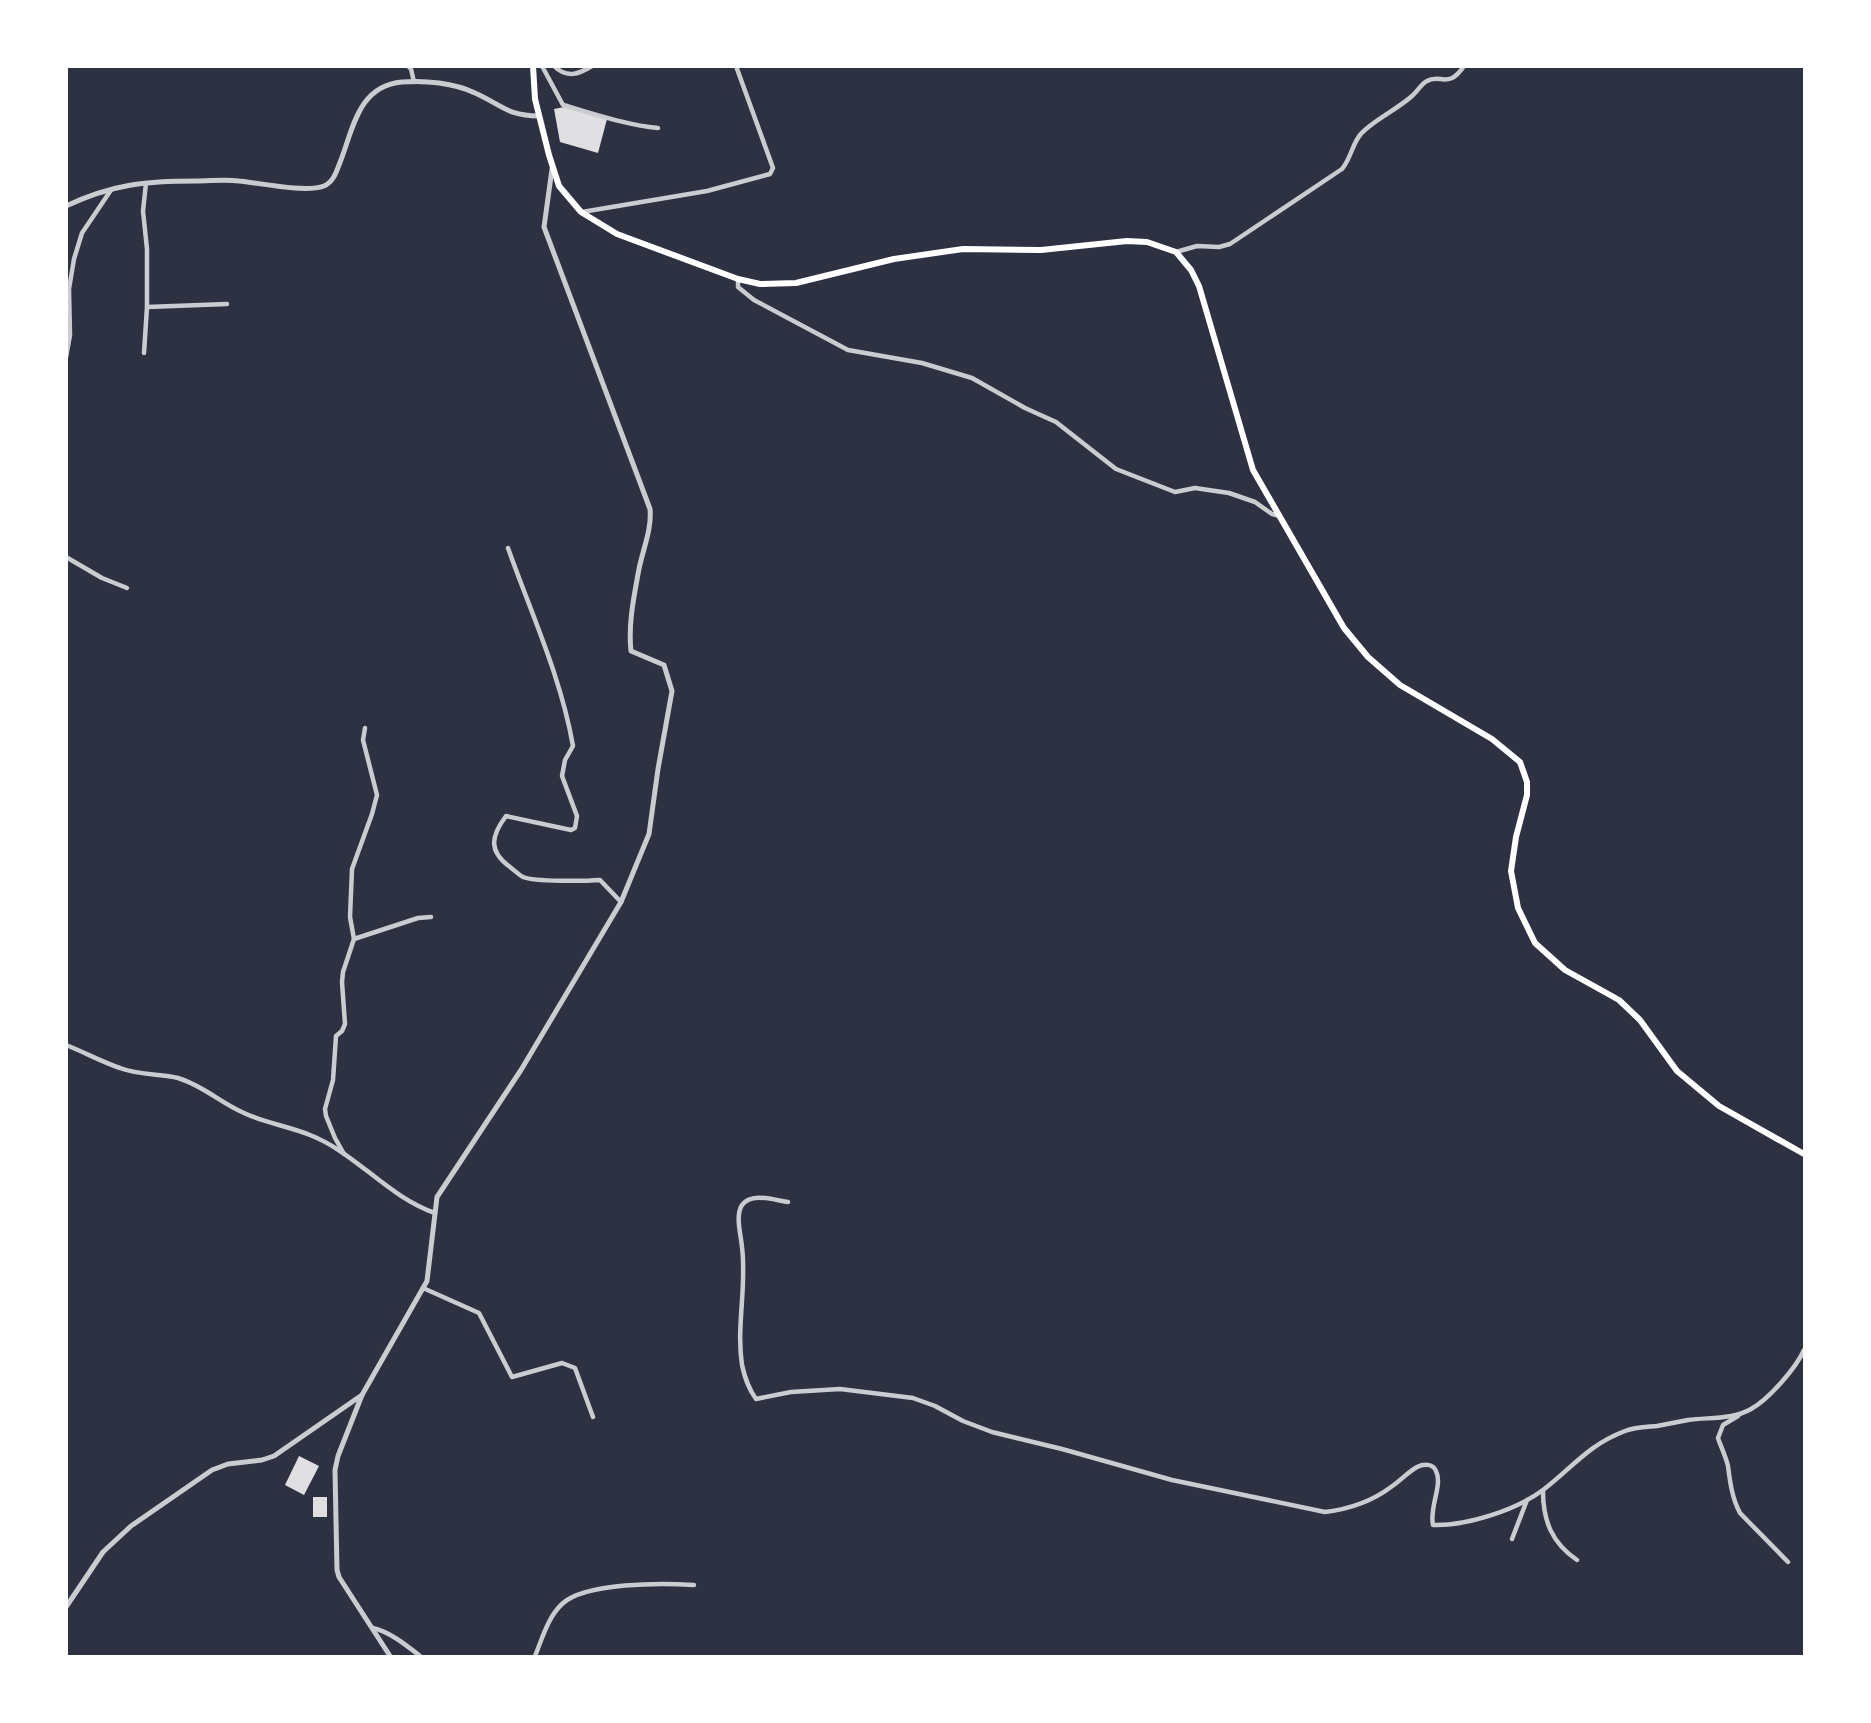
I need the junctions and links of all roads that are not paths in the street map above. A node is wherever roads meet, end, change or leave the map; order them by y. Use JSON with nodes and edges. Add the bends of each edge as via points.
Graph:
{"nodes":[{"id":1,"x":408,"y":66,"type":"edge"},
{"id":2,"x":533,"y":66,"type":"edge"},
{"id":3,"x":542,"y":66,"type":"edge"},
{"id":4,"x":554,"y":66,"type":"edge"},
{"id":5,"x":593,"y":66,"type":"edge"},
{"id":6,"x":736,"y":66,"type":"edge"},
{"id":7,"x":1464,"y":66,"type":"edge"},
{"id":8,"x":414,"y":82,"type":"junction"},
{"id":9,"x":539,"y":116,"type":"junction"},
{"id":10,"x":658,"y":128,"type":"dead end"},
{"id":11,"x":552,"y":166,"type":"junction"},
{"id":12,"x":146,"y":182,"type":"junction"},
{"id":13,"x":113,"y":187,"type":"junction"},
{"id":14,"x":66,"y":205,"type":"edge"},
{"id":15,"x":581,"y":212,"type":"junction"},
{"id":16,"x":1176,"y":252,"type":"junction"},
{"id":17,"x":738,"y":279,"type":"junction"},
{"id":18,"x":227,"y":304,"type":"dead end"},
{"id":19,"x":147,"y":307,"type":"junction"},
{"id":20,"x":144,"y":353,"type":"dead end"},
{"id":21,"x":66,"y":357,"type":"edge"},
{"id":22,"x":1280,"y":516,"type":"junction"},
{"id":23,"x":508,"y":548,"type":"dead end"},
{"id":24,"x":66,"y":557,"type":"edge"},
{"id":25,"x":127,"y":588,"type":"dead end"},
{"id":26,"x":365,"y":728,"type":"dead end"},
{"id":27,"x":621,"y":902,"type":"junction"},
{"id":28,"x":431,"y":917,"type":"dead end"},
{"id":29,"x":354,"y":939,"type":"junction"},
{"id":30,"x":66,"y":1045,"type":"edge"},
{"id":31,"x":344,"y":1154,"type":"junction"},
{"id":32,"x":1804,"y":1154,"type":"edge"},
{"id":33,"x":788,"y":1202,"type":"dead end"},
{"id":34,"x":435,"y":1213,"type":"junction"},
{"id":35,"x":423,"y":1288,"type":"junction"},
{"id":36,"x":1804,"y":1350,"type":"edge"},
{"id":37,"x":362,"y":1395,"type":"junction"},
{"id":38,"x":1744,"y":1411,"type":"junction"},
{"id":39,"x":593,"y":1417,"type":"dead end"},
{"id":40,"x":1543,"y":1490,"type":"junction"},
{"id":41,"x":1528,"y":1499,"type":"junction"},
{"id":42,"x":1512,"y":1539,"type":"dead end"},
{"id":43,"x":1577,"y":1560,"type":"dead end"},
{"id":44,"x":1788,"y":1562,"type":"dead end"},
{"id":45,"x":694,"y":1585,"type":"dead end"},
{"id":46,"x":66,"y":1607,"type":"edge"},
{"id":47,"x":373,"y":1628,"type":"junction"},
{"id":48,"x":390,"y":1657,"type":"edge"},
{"id":49,"x":420,"y":1657,"type":"edge"},
{"id":50,"x":535,"y":1657,"type":"edge"}],
"edges":[{"from":1,"to":8,"type":"street"},
{"from":2,"to":9,"type":"main road"},
{"from":3,"to":10,"type":"street","via":[[564,105]]},
{"from":4,"to":5,"type":"street","via":[[573,75]]},
{"from":6,"to":15,"type":"street","via":[[773,168],[769,174],[707,191]]},
{"from":7,"to":16,"type":"street","via":[[1451,79],[1424,82],[1361,134],[1342,169],[1230,244]]},
{"from":8,"to":9,"type":"street","via":[[450,85],[511,113]]},
{"from":8,"to":12,"type":"street","via":[[382,87],[362,103],[335,175],[323,186],[235,180]]},
{"from":9,"to":11,"type":"main road"},
{"from":11,"to":15,"type":"main road","via":[[559,186]]},
{"from":11,"to":27,"type":"street","via":[[544,227],[650,509],[629,630],[631,651],[664,665],[672,691],[649,834]]},
{"from":12,"to":13,"type":"street"},
{"from":12,"to":19,"type":"street"},
{"from":13,"to":14,"type":"street"},
{"from":13,"to":21,"type":"street","via":[[82,233],[74,259],[68,289]]},
{"from":15,"to":17,"type":"main road","via":[[617,234]]},
{"from":16,"to":17,"type":"main road","via":[[1147,242],[1115,241],[1041,250],[963,249],[894,259],[796,283]]},
{"from":16,"to":22,"type":"main road","via":[[1199,286],[1253,470]]},
{"from":17,"to":22,"type":"street","via":[[738,287],[754,300],[849,350],[922,363],[972,378],[1056,422],[1116,469],[1175,492],[1195,488],[1229,493]]},
{"from":18,"to":19,"type":"street"},
{"from":19,"to":20,"type":"street"},
{"from":22,"to":32,"type":"main road","via":[[1344,628],[1368,657],[1401,685],[1492,739],[1520,762],[1527,795],[1511,872],[1518,908],[1535,943],[1565,970],[1619,1000],[1640,1020],[1677,1071],[1719,1106]]},
{"from":23,"to":27,"type":"street","via":[[568,717],[573,746],[562,776],[577,816],[575,828],[570,830],[506,816],[494,845],[501,860],[524,878],[600,880]]},
{"from":24,"to":25,"type":"street"},
{"from":26,"to":29,"type":"street","via":[[363,740],[377,795],[352,869]]},
{"from":27,"to":34,"type":"street","via":[[521,1070],[438,1197]]},
{"from":28,"to":29,"type":"street"},
{"from":29,"to":31,"type":"street","via":[[342,982],[345,1024],[336,1036],[326,1109],[327,1122]]},
{"from":30,"to":31,"type":"street","via":[[121,1069],[179,1079],[268,1124],[310,1135]]},
{"from":31,"to":34,"type":"street","via":[[419,1208]]},
{"from":33,"to":41,"type":"street","via":[[748,1200],[738,1218],[744,1269],[740,1340],[748,1388],[756,1399],[841,1390],[913,1398],[992,1433],[1172,1480],[1325,1512],[1347,1510],[1367,1501],[1426,1464],[1437,1471],[1438,1479],[1433,1524],[1468,1521]]},
{"from":34,"to":35,"type":"street"},
{"from":35,"to":37,"type":"street"},
{"from":35,"to":39,"type":"street","via":[[479,1313],[512,1377],[562,1363],[575,1368]]},
{"from":36,"to":38,"type":"street","via":[[1779,1385]]},
{"from":37,"to":46,"type":"street","via":[[274,1456],[212,1470],[131,1526],[103,1552]]},
{"from":37,"to":47,"type":"street","via":[[335,1470],[337,1570]]},
{"from":38,"to":40,"type":"street","via":[[1619,1433],[1594,1446]]},
{"from":38,"to":44,"type":"street","via":[[1723,1425],[1718,1438],[1735,1504]]},
{"from":40,"to":41,"type":"street"},
{"from":40,"to":43,"type":"street","via":[[1543,1507],[1554,1537]]},
{"from":41,"to":42,"type":"street"},
{"from":45,"to":50,"type":"street","via":[[616,1585],[563,1602]]},
{"from":47,"to":48,"type":"street"},
{"from":47,"to":49,"type":"street","via":[[393,1636]]}]}
